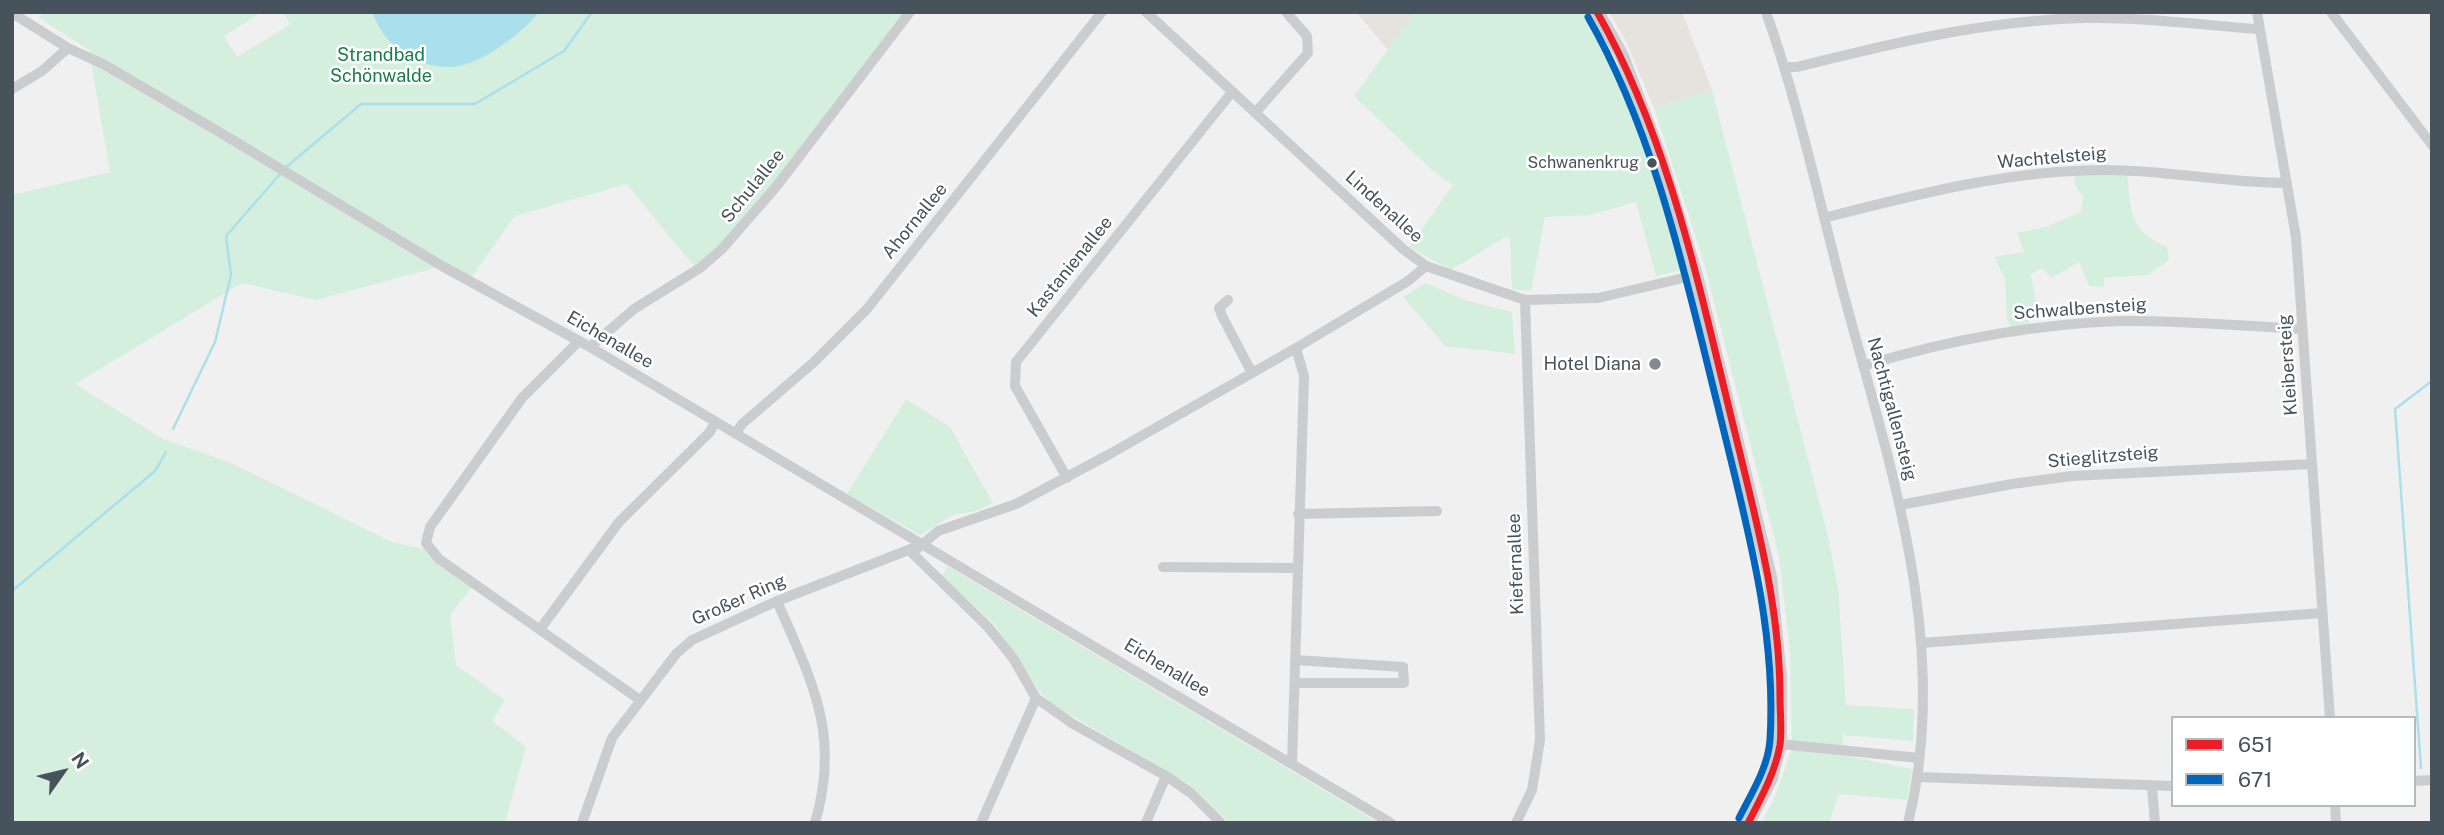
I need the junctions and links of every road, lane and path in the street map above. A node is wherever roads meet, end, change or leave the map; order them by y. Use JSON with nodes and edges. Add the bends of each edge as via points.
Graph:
{"nodes":[{"id":1,"x":910,"y":12,"type":"edge"},
{"id":2,"x":1102,"y":12,"type":"edge"},
{"id":3,"x":1146,"y":12,"type":"edge"},
{"id":4,"x":1286,"y":12,"type":"edge"},
{"id":5,"x":1597,"y":12,"type":"edge"},
{"id":6,"x":1766,"y":12,"type":"edge"},
{"id":7,"x":2257,"y":12,"type":"edge"},
{"id":8,"x":2331,"y":12,"type":"edge"},
{"id":9,"x":12,"y":13,"type":"edge"},
{"id":10,"x":2258,"y":29,"type":"junction"},
{"id":11,"x":68,"y":48,"type":"junction"},
{"id":12,"x":1784,"y":67,"type":"junction"},
{"id":13,"x":12,"y":89,"type":"edge"},
{"id":14,"x":1231,"y":92,"type":"junction"},
{"id":15,"x":1255,"y":113,"type":"junction"},
{"id":16,"x":2432,"y":145,"type":"edge"},
{"id":17,"x":2287,"y":183,"type":"junction"},
{"id":18,"x":1824,"y":218,"type":"junction"},
{"id":19,"x":1426,"y":266,"type":"junction"},
{"id":20,"x":1696,"y":275,"type":"junction"},
{"id":21,"x":1228,"y":300,"type":"dead end"},
{"id":22,"x":1525,"y":300,"type":"junction"},
{"id":23,"x":2302,"y":329,"type":"junction"},
{"id":24,"x":579,"y":341,"type":"junction"},
{"id":25,"x":590,"y":347,"type":"junction"},
{"id":26,"x":1296,"y":348,"type":"junction"},
{"id":27,"x":1863,"y":366,"type":"junction"},
{"id":28,"x":1252,"y":373,"type":"junction"},
{"id":29,"x":715,"y":422,"type":"junction"},
{"id":30,"x":736,"y":433,"type":"junction"},
{"id":31,"x":2312,"y":464,"type":"junction"},
{"id":32,"x":1067,"y":478,"type":"junction"},
{"id":33,"x":1900,"y":505,"type":"junction"},
{"id":34,"x":1437,"y":511,"type":"dead end"},
{"id":35,"x":1298,"y":514,"type":"junction"},
{"id":36,"x":924,"y":545,"type":"junction"},
{"id":37,"x":1163,"y":567,"type":"dead end"},
{"id":38,"x":1297,"y":568,"type":"junction"},
{"id":39,"x":777,"y":601,"type":"junction"},
{"id":40,"x":2322,"y":613,"type":"junction"},
{"id":41,"x":541,"y":628,"type":"junction"},
{"id":42,"x":1921,"y":643,"type":"junction"},
{"id":43,"x":1296,"y":660,"type":"junction"},
{"id":44,"x":1295,"y":683,"type":"junction"},
{"id":45,"x":1036,"y":698,"type":"junction"},
{"id":46,"x":640,"y":700,"type":"junction"},
{"id":47,"x":2330,"y":716,"type":"edge"},
{"id":48,"x":1780,"y":744,"type":"junction"},
{"id":49,"x":1919,"y":758,"type":"junction"},
{"id":50,"x":1292,"y":762,"type":"junction"},
{"id":51,"x":1166,"y":776,"type":"junction"},
{"id":52,"x":1918,"y":777,"type":"junction"},
{"id":53,"x":2171,"y":786,"type":"edge"},
{"id":54,"x":2152,"y":788,"type":"junction"},
{"id":55,"x":582,"y":823,"type":"edge"},
{"id":56,"x":815,"y":823,"type":"edge"},
{"id":57,"x":981,"y":823,"type":"edge"},
{"id":58,"x":1146,"y":823,"type":"edge"},
{"id":59,"x":1221,"y":823,"type":"edge"},
{"id":60,"x":1391,"y":823,"type":"edge"},
{"id":61,"x":1516,"y":823,"type":"edge"},
{"id":62,"x":1748,"y":823,"type":"edge"},
{"id":63,"x":1908,"y":823,"type":"edge"},
{"id":64,"x":2155,"y":823,"type":"edge"}],
"edges":[{"from":1,"to":25,"type":"street","name":"Schulallee","via":[[776,187],[722,249],[634,309]]},
{"from":2,"to":30,"type":"street","name":"Ahornallee","via":[[867,309]]},
{"from":3,"to":14,"type":"street","name":"Lindenallee"},
{"from":4,"to":15,"type":"street","via":[[1307,36],[1308,52]]},
{"from":5,"to":20,"type":"main road","via":[[1644,109]]},
{"from":6,"to":12,"type":"street","name":"Nachtigallensteig"},
{"from":7,"to":10,"type":"street","name":"Kleibersteig"},
{"from":8,"to":16,"type":"street"},
{"from":9,"to":11,"type":"street","name":"Eichenallee"},
{"from":10,"to":12,"type":"street","via":[[2135,19],[2037,20],[1922,37],[1797,68]]},
{"from":10,"to":17,"type":"street","name":"Kleibersteig"},
{"from":11,"to":13,"type":"street"},
{"from":11,"to":24,"type":"street","name":"Eichenallee"},
{"from":12,"to":18,"type":"street","name":"Nachtigallensteig"},
{"from":14,"to":15,"type":"street","name":"Lindenallee"},
{"from":14,"to":32,"type":"street","name":"Kastanienallee","via":[[1016,362],[1015,386]]},
{"from":15,"to":19,"type":"street","name":"Lindenallee"},
{"from":17,"to":18,"type":"street","name":"Wachtelsteig","via":[[2160,171],[2053,172],[1966,184]]},
{"from":17,"to":23,"type":"street","name":"Kleibersteig"},
{"from":18,"to":27,"type":"street","name":"Nachtigallensteig"},
{"from":19,"to":22,"type":"street","name":"Lindenallee"},
{"from":19,"to":26,"type":"street","name":"Großer Ring"},
{"from":20,"to":22,"type":"street","name":"Lindenallee","via":[[1598,298]]},
{"from":20,"to":48,"type":"main road","via":[[1770,577],[1780,677]]},
{"from":21,"to":28,"type":"street","via":[[1219,308]]},
{"from":22,"to":61,"type":"street","name":"Kiefernallee","via":[[1540,740],[1532,790]]},
{"from":23,"to":27,"type":"street","name":"Schwalbensteig","via":[[2170,322],[2063,325],[1947,342]]},
{"from":23,"to":31,"type":"street","name":"Kleibersteig"},
{"from":24,"to":25,"type":"street","name":"Eichenallee"},
{"from":24,"to":41,"type":"street","via":[[522,398],[426,535],[429,550]]},
{"from":25,"to":29,"type":"street","name":"Eichenallee"},
{"from":26,"to":28,"type":"street","name":"Großer Ring"},
{"from":26,"to":35,"type":"street","via":[[1304,376]]},
{"from":27,"to":33,"type":"street","name":"Nachtigallensteig"},
{"from":28,"to":32,"type":"street","name":"Großer Ring"},
{"from":29,"to":30,"type":"street","name":"Eichenallee"},
{"from":29,"to":41,"type":"street","via":[[619,522]]},
{"from":30,"to":36,"type":"street","name":"Eichenallee"},
{"from":31,"to":33,"type":"street","name":"Stieglitzsteig","via":[[2073,476]]},
{"from":31,"to":40,"type":"street","name":"Kleibersteig"},
{"from":32,"to":36,"type":"street","name":"Großer Ring","via":[[996,513],[938,531]]},
{"from":33,"to":42,"type":"street","name":"Nachtigallensteig"},
{"from":34,"to":35,"type":"street"},
{"from":35,"to":38,"type":"street"},
{"from":36,"to":39,"type":"street","name":"Großer Ring"},
{"from":36,"to":45,"type":"street","via":[[912,553],[989,627]]},
{"from":36,"to":50,"type":"street","name":"Eichenallee"},
{"from":37,"to":38,"type":"street"},
{"from":38,"to":43,"type":"street"},
{"from":39,"to":46,"type":"street","name":"Großer Ring","via":[[692,640]]},
{"from":39,"to":56,"type":"street","via":[[817,697],[826,734],[825,774]]},
{"from":40,"to":42,"type":"street"},
{"from":40,"to":47,"type":"street","name":"Kleibersteig"},
{"from":41,"to":46,"type":"street"},
{"from":42,"to":49,"type":"street","name":"Nachtigallensteig"},
{"from":43,"to":44,"type":"street"},
{"from":43,"to":44,"type":"street","via":[[1403,667],[1404,683]]},
{"from":44,"to":50,"type":"street"},
{"from":45,"to":51,"type":"street"},
{"from":45,"to":57,"type":"street"},
{"from":46,"to":55,"type":"street","name":"Großer Ring","via":[[612,738]]},
{"from":48,"to":49,"type":"street"},
{"from":48,"to":62,"type":"main road","via":[[1771,778]]},
{"from":49,"to":52,"type":"street","name":"Nachtigallensteig"},
{"from":50,"to":60,"type":"street","name":"Eichenallee"},
{"from":51,"to":58,"type":"street"},
{"from":51,"to":59,"type":"street"},
{"from":52,"to":54,"type":"street"},
{"from":52,"to":63,"type":"street","name":"Nachtigallensteig"},
{"from":53,"to":54,"type":"street"},
{"from":54,"to":64,"type":"street"}]}
